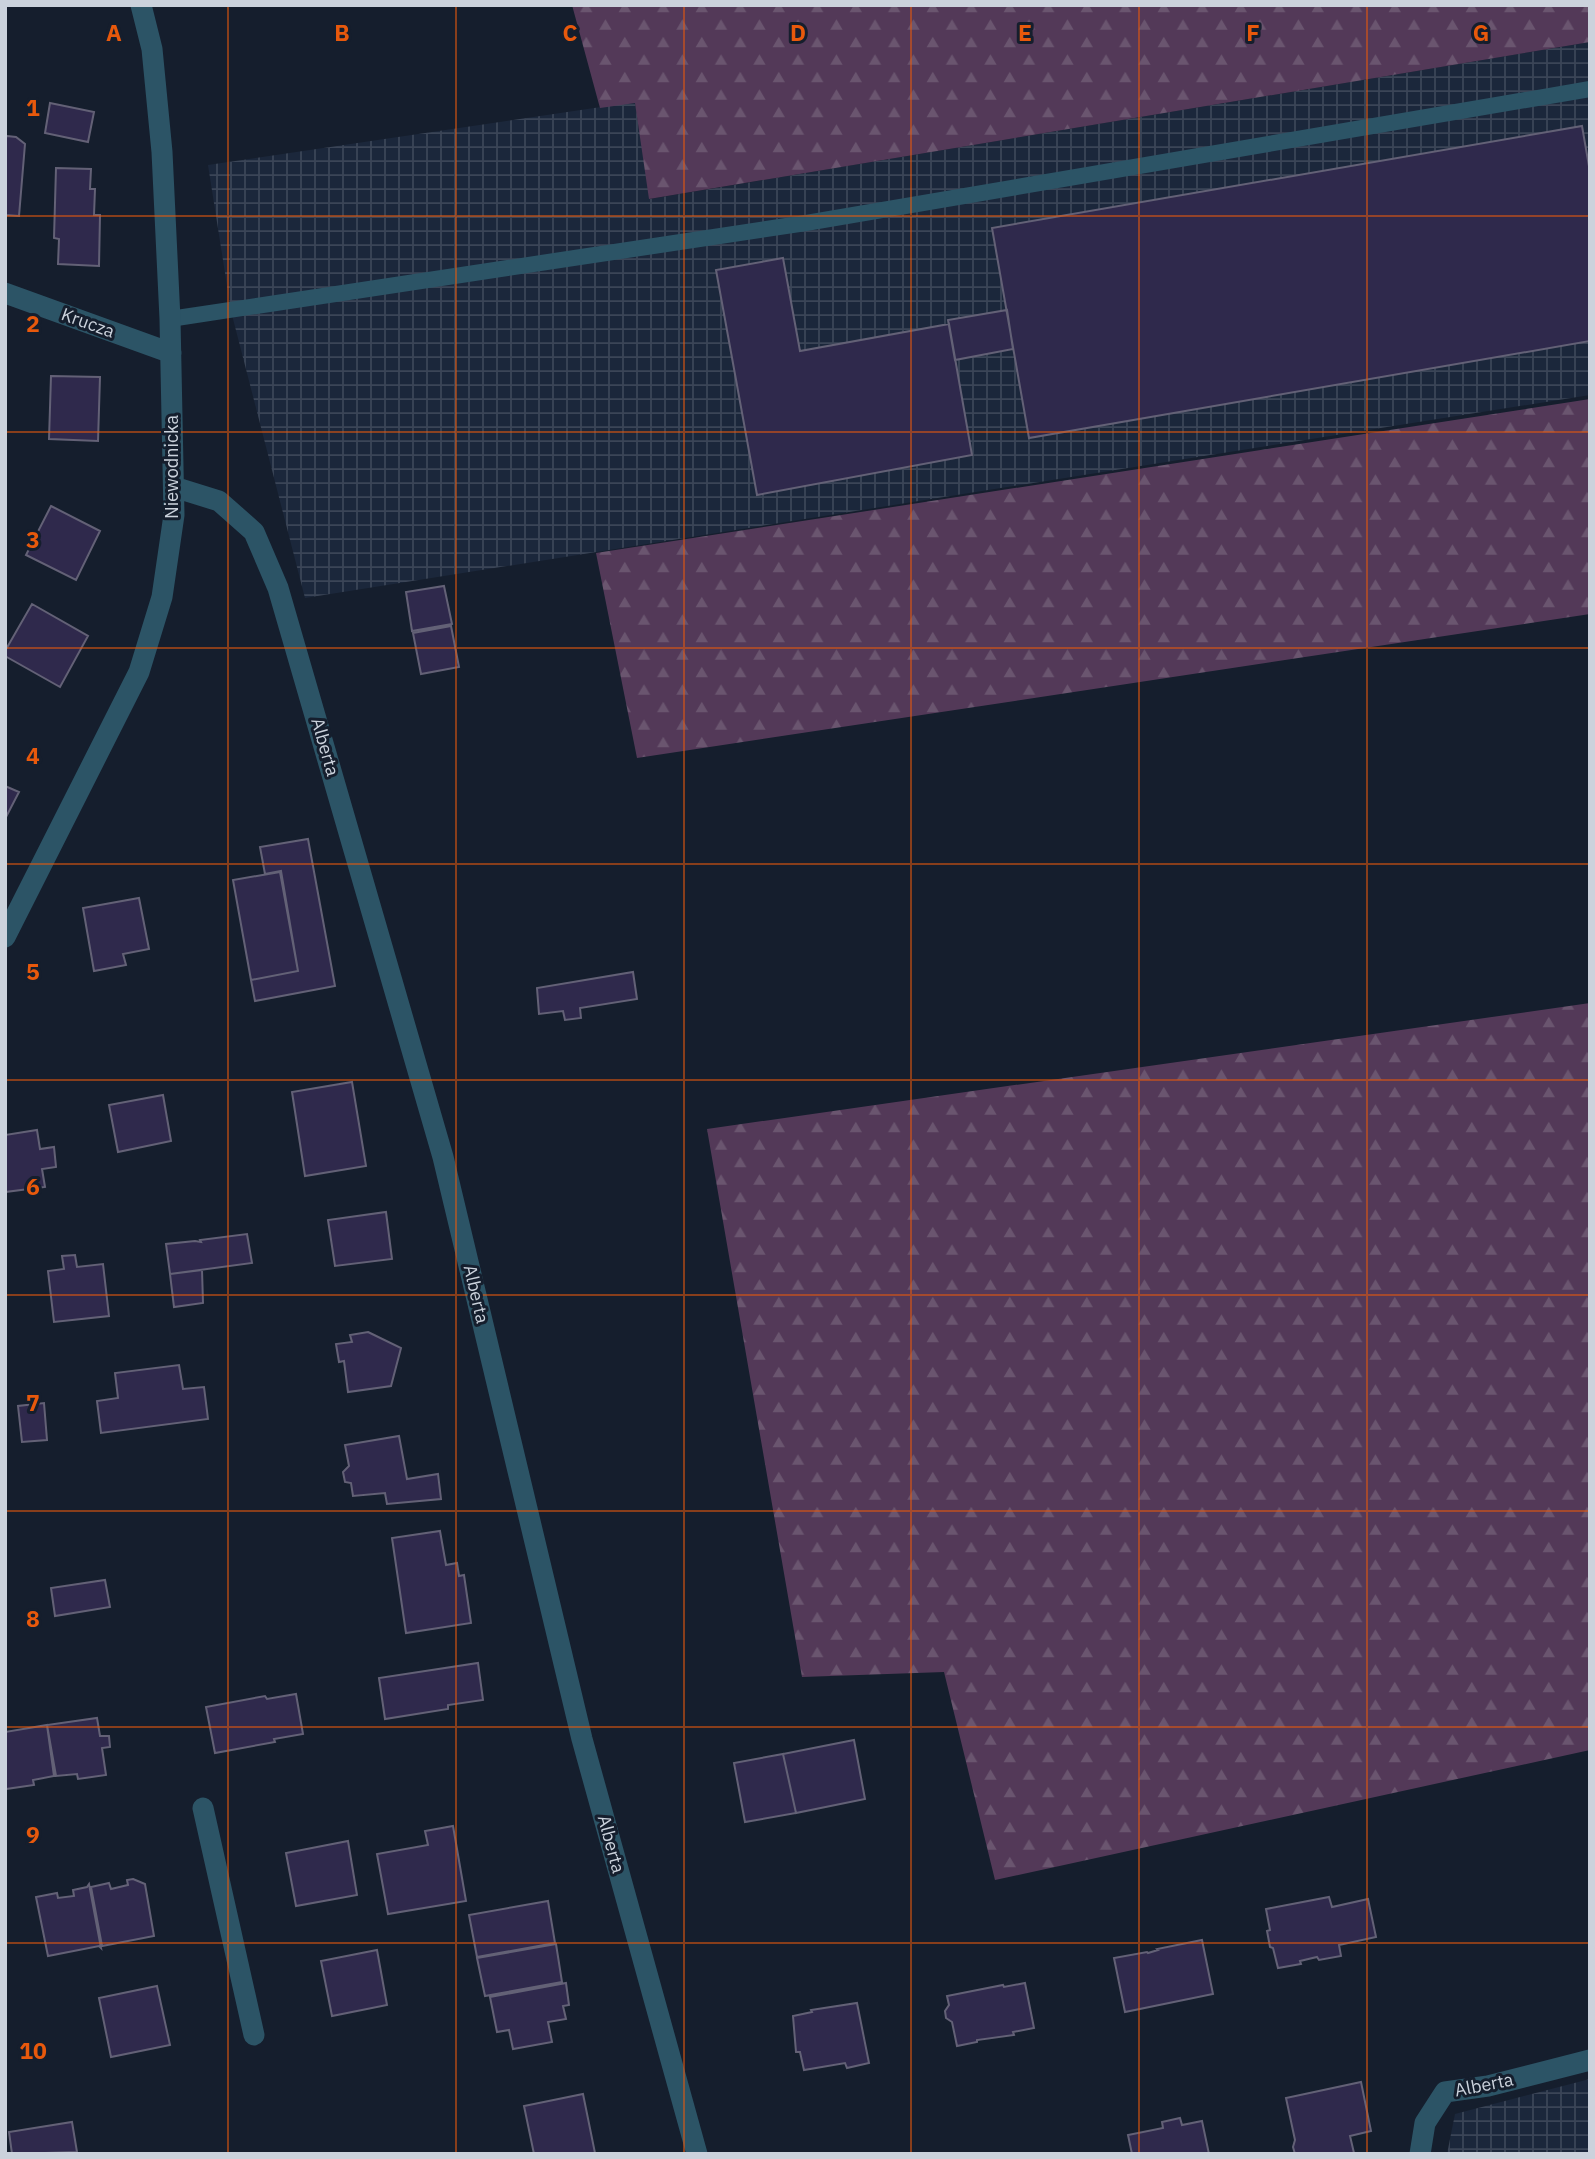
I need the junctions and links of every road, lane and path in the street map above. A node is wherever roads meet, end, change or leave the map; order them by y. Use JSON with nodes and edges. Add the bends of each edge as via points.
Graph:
{"nodes":[{"id":1,"x":141,"y":5,"type":"edge"},
{"id":2,"x":1590,"y":89,"type":"edge"},
{"id":3,"x":5,"y":293,"type":"edge"},
{"id":4,"x":170,"y":319,"type":"junction"},
{"id":5,"x":171,"y":353,"type":"junction"},
{"id":6,"x":174,"y":487,"type":"junction"},
{"id":7,"x":6,"y":933,"type":"edge"},
{"id":8,"x":203,"y":1808,"type":"dead end"},
{"id":9,"x":254,"y":2035,"type":"dead end"},
{"id":10,"x":1590,"y":2060,"type":"edge"},
{"id":11,"x":696,"y":2154,"type":"edge"},
{"id":12,"x":1420,"y":2154,"type":"edge"}],
"edges":[{"from":1,"to":4,"type":"street","name":"Niewodnicka","via":[[152,50],[162,152]]},
{"from":2,"to":4,"type":"lane","via":[[806,223]]},
{"from":3,"to":5,"type":"street","name":"Krucza"},
{"from":4,"to":5,"type":"street","name":"Niewodnicka"},
{"from":5,"to":6,"type":"street","name":"Niewodnicka"},
{"from":6,"to":7,"type":"street","name":"Niewodnicka","via":[[162,597],[139,672]]},
{"from":6,"to":11,"type":"street","name":"Alberta","via":[[219,501],[254,532],[278,587],[443,1157],[582,1739]]},
{"from":8,"to":9,"type":"street"},
{"from":10,"to":12,"type":"street","name":"Alberta","via":[[1488,2087],[1445,2092],[1425,2123]]}]}
